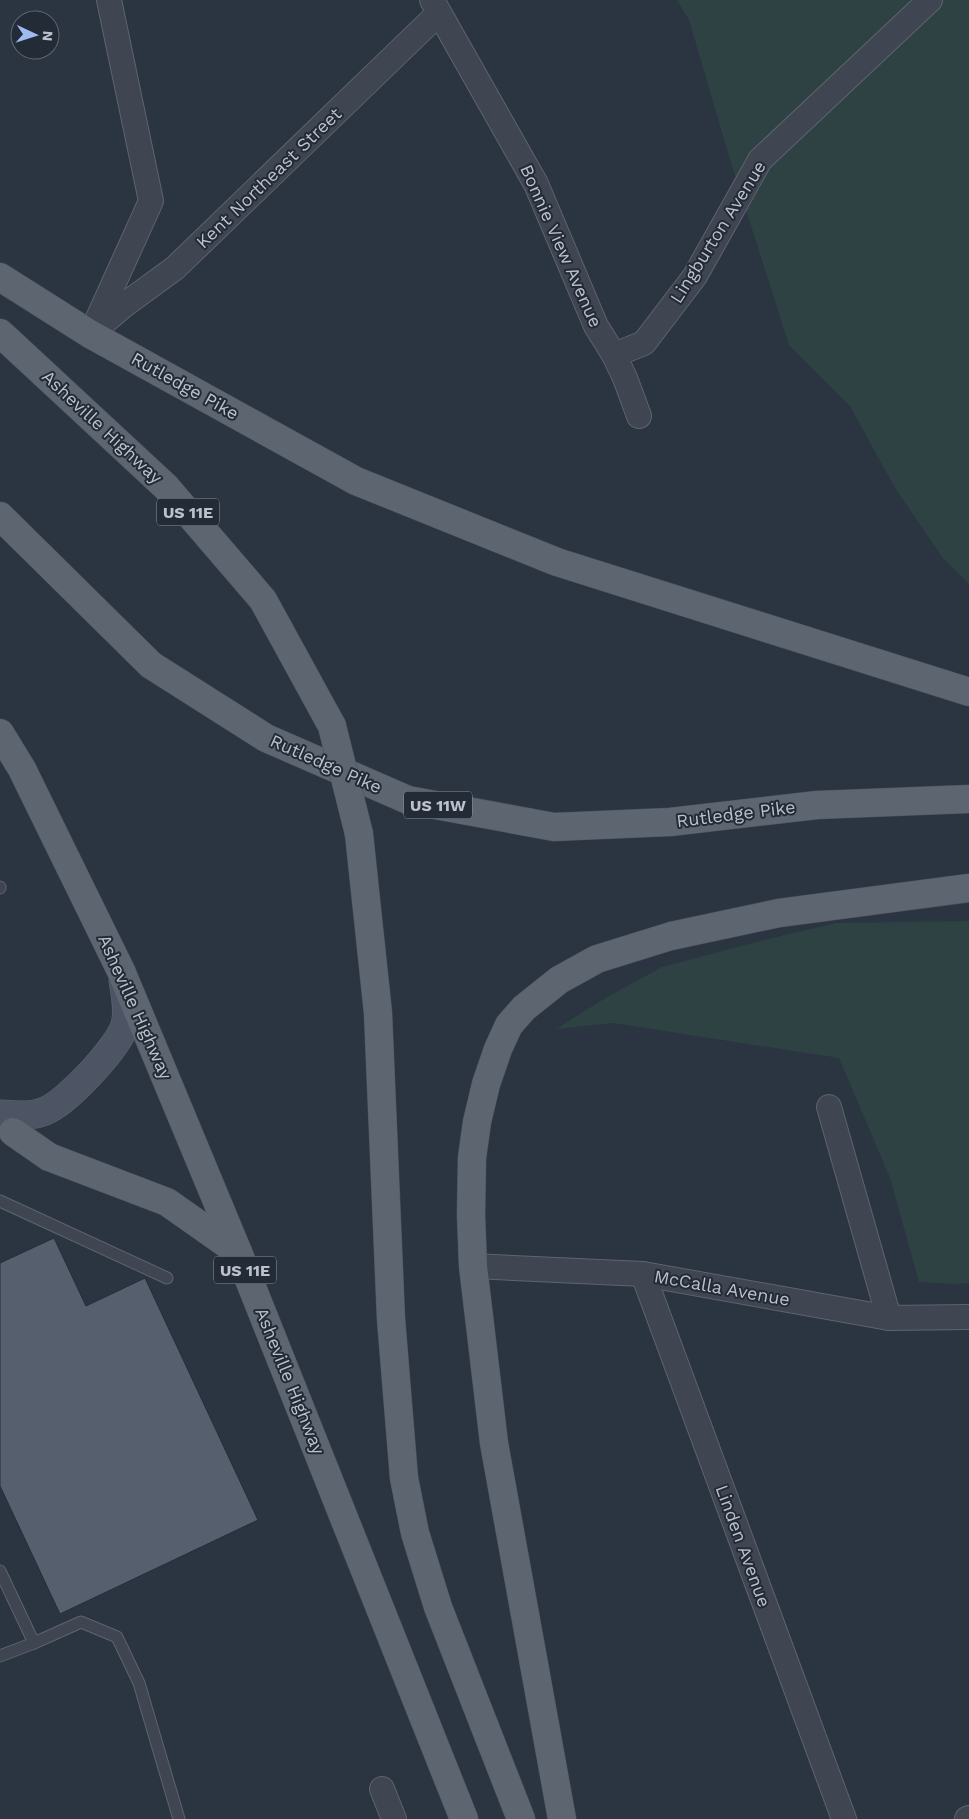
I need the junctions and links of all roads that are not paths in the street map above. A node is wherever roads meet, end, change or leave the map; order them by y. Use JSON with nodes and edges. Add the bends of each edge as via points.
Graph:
{"nodes":[{"id":1,"x":109,"y":0,"type":"edge"},
{"id":2,"x":930,"y":0,"type":"edge"},
{"id":3,"x":436,"y":7,"type":"edge"},
{"id":4,"x":0,"y":277,"type":"edge"},
{"id":5,"x":0,"y":333,"type":"edge"},
{"id":6,"x":90,"y":334,"type":"junction"},
{"id":7,"x":614,"y":354,"type":"junction"},
{"id":8,"x":639,"y":416,"type":"dead end"},
{"id":9,"x":0,"y":516,"type":"edge"},
{"id":10,"x":969,"y":692,"type":"edge"},
{"id":11,"x":0,"y":733,"type":"edge"},
{"id":12,"x":969,"y":799,"type":"edge"},
{"id":13,"x":969,"y":888,"type":"edge"},
{"id":14,"x":122,"y":973,"type":"junction"},
{"id":15,"x":829,"y":1107,"type":"dead end"},
{"id":16,"x":4,"y":1123,"type":"edge"},
{"id":17,"x":0,"y":1201,"type":"edge"},
{"id":18,"x":238,"y":1252,"type":"junction"},
{"id":19,"x":473,"y":1266,"type":"junction"},
{"id":20,"x":643,"y":1274,"type":"junction"},
{"id":21,"x":167,"y":1278,"type":"dead end"},
{"id":22,"x":969,"y":1317,"type":"edge"},
{"id":23,"x":889,"y":1318,"type":"junction"},
{"id":24,"x":0,"y":1571,"type":"edge"},
{"id":25,"x":34,"y":1642,"type":"junction"},
{"id":26,"x":0,"y":1656,"type":"edge"},
{"id":27,"x":382,"y":1789,"type":"dead end"},
{"id":28,"x":179,"y":1819,"type":"edge"},
{"id":29,"x":394,"y":1819,"type":"edge"},
{"id":30,"x":464,"y":1819,"type":"edge"},
{"id":31,"x":521,"y":1819,"type":"edge"},
{"id":32,"x":562,"y":1819,"type":"edge"},
{"id":33,"x":844,"y":1819,"type":"edge"}],
"edges":[{"from":1,"to":6,"type":"street","via":[[151,201]]},
{"from":2,"to":7,"type":"street","name":"Lingburton Avenue","via":[[760,160],[695,276],[644,343]]},
{"from":3,"to":6,"type":"street","name":"Kent Northeast Street","via":[[175,268]]},
{"from":3,"to":7,"type":"street","name":"Bonnie View Avenue","via":[[536,184],[596,326]]},
{"from":4,"to":6,"type":"main road","name":"Rutledge Pike"},
{"from":5,"to":31,"type":"main road","name":"Asheville Highway","number":"US 11E","bridge":true,"via":[[166,487],[264,600],[332,726],[359,834],[378,1013],[391,1319],[404,1478],[415,1533],[438,1607]]},
{"from":6,"to":10,"type":"main road","name":"Rutledge Pike","via":[[356,481],[557,562]]},
{"from":7,"to":8,"type":"street","name":"Bonnie View Avenue"},
{"from":9,"to":12,"type":"main road","name":"Rutledge Pike","number":"US 11W","via":[[151,665],[266,738],[408,800],[554,827],[670,822],[817,805]]},
{"from":11,"to":14,"type":"main road","name":"Asheville Highway","number":"US 11E","via":[[22,769]]},
{"from":13,"to":19,"type":"main road","via":[[779,913],[671,936],[597,959],[559,980],[524,1008],[509,1025],[486,1084],[472,1158]]},
{"from":14,"to":16,"type":"street","via":[[127,1009],[124,1026],[112,1046],[64,1099],[45,1111]]},
{"from":14,"to":18,"type":"main road","name":"Asheville Highway","number":"US 11E"},
{"from":15,"to":23,"type":"street"},
{"from":16,"to":18,"type":"main road","via":[[49,1157],[167,1202]]},
{"from":17,"to":21,"type":"lane"},
{"from":18,"to":30,"type":"main road","name":"Asheville Highway","number":"US 11E"},
{"from":19,"to":20,"type":"street","name":"McCalla Avenue"},
{"from":19,"to":32,"type":"main road","via":[[494,1443]]},
{"from":20,"to":23,"type":"street","name":"McCalla Avenue"},
{"from":20,"to":33,"type":"street","name":"Linden Avenue"},
{"from":22,"to":23,"type":"street","name":"McCalla Avenue"},
{"from":24,"to":25,"type":"lane"},
{"from":25,"to":26,"type":"lane"},
{"from":25,"to":28,"type":"lane","via":[[81,1622],[117,1638],[139,1683]]},
{"from":27,"to":29,"type":"street"}]}
